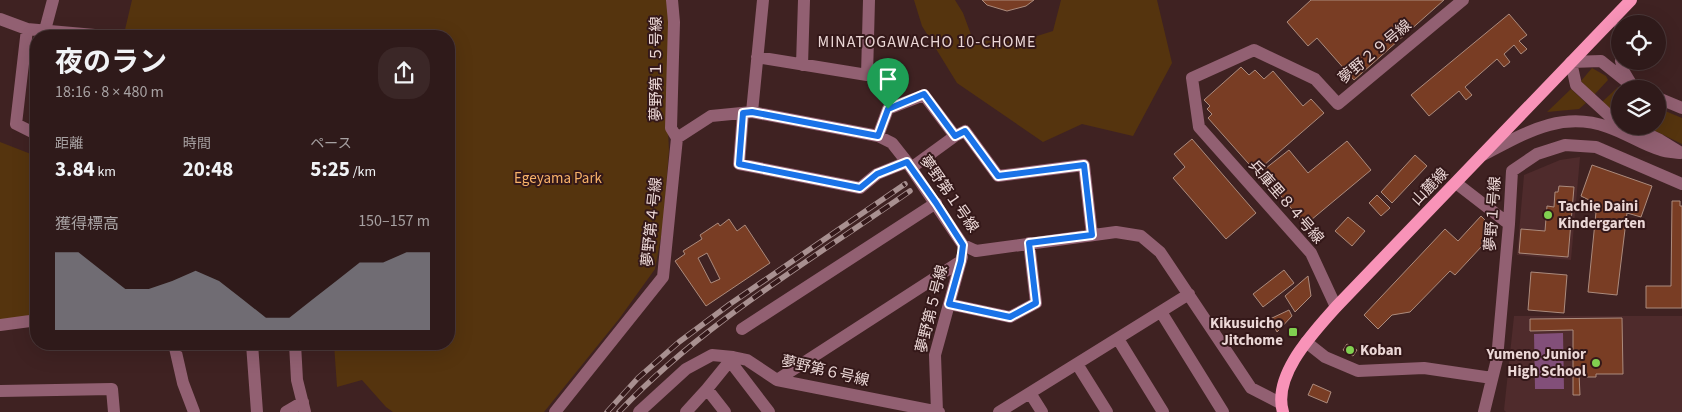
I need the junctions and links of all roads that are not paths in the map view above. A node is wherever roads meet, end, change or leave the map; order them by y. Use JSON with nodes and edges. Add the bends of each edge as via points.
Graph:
{"nodes":[{"id":1,"x":53,"y":0,"type":"edge"},
{"id":2,"x":672,"y":0,"type":"edge"},
{"id":3,"x":763,"y":0,"type":"edge"},
{"id":4,"x":804,"y":0,"type":"edge"},
{"id":5,"x":869,"y":0,"type":"edge"},
{"id":6,"x":1463,"y":0,"type":"edge"},
{"id":7,"x":1627,"y":3,"type":"edge"},
{"id":8,"x":0,"y":19,"type":"edge"},
{"id":9,"x":27,"y":29,"type":"junction"},
{"id":10,"x":45,"y":30,"type":"joint"},
{"id":11,"x":758,"y":57,"type":"junction"},
{"id":12,"x":1571,"y":62,"type":"junction"},
{"id":13,"x":802,"y":65,"type":"junction"},
{"id":14,"x":1625,"y":80,"type":"edge"},
{"id":15,"x":1666,"y":101,"type":"edge"},
{"id":16,"x":1682,"y":108,"type":"edge"},
{"id":17,"x":748,"y":112,"type":"junction"},
{"id":18,"x":1611,"y":116,"type":"edge"},
{"id":19,"x":1199,"y":127,"type":"joint"},
{"id":20,"x":30,"y":131,"type":"edge"},
{"id":21,"x":1649,"y":135,"type":"edge"},
{"id":22,"x":878,"y":136,"type":"junction"},
{"id":23,"x":955,"y":136,"type":"junction"},
{"id":24,"x":677,"y":138,"type":"junction"},
{"id":25,"x":1681,"y":153,"type":"edge"},
{"id":26,"x":1482,"y":156,"type":"junction"},
{"id":27,"x":909,"y":165,"type":"junction"},
{"id":28,"x":1456,"y":183,"type":"junction"},
{"id":29,"x":1682,"y":184,"type":"edge"},
{"id":30,"x":936,"y":203,"type":"junction"},
{"id":31,"x":1509,"y":224,"type":"junction"},
{"id":32,"x":1092,"y":235,"type":"junction"},
{"id":33,"x":1029,"y":243,"type":"junction"},
{"id":34,"x":963,"y":245,"type":"junction"},
{"id":35,"x":961,"y":261,"type":"junction"},
{"id":36,"x":1189,"y":294,"type":"junction"},
{"id":37,"x":949,"y":304,"type":"junction"},
{"id":38,"x":1336,"y":306,"type":"junction"},
{"id":39,"x":1161,"y":312,"type":"junction"},
{"id":40,"x":30,"y":321,"type":"edge"},
{"id":41,"x":0,"y":325,"type":"edge"},
{"id":42,"x":742,"y":329,"type":"dead end"},
{"id":43,"x":1118,"y":339,"type":"junction"},
{"id":44,"x":1306,"y":342,"type":"junction"},
{"id":45,"x":175,"y":350,"type":"edge"},
{"id":46,"x":252,"y":350,"type":"edge"},
{"id":47,"x":295,"y":350,"type":"edge"},
{"id":48,"x":732,"y":359,"type":"junction"},
{"id":49,"x":1077,"y":364,"type":"junction"},
{"id":50,"x":1492,"y":378,"type":"junction"},
{"id":51,"x":778,"y":380,"type":"junction"},
{"id":52,"x":707,"y":389,"type":"junction"},
{"id":53,"x":0,"y":391,"type":"edge"},
{"id":54,"x":1030,"y":393,"type":"junction"},
{"id":55,"x":304,"y":407,"type":"edge"},
{"id":56,"x":1281,"y":408,"type":"edge"},
{"id":57,"x":114,"y":412,"type":"edge"},
{"id":58,"x":194,"y":412,"type":"edge"},
{"id":59,"x":257,"y":412,"type":"edge"},
{"id":60,"x":286,"y":412,"type":"edge"},
{"id":61,"x":554,"y":412,"type":"edge"},
{"id":62,"x":639,"y":412,"type":"edge"},
{"id":63,"x":686,"y":412,"type":"edge"},
{"id":64,"x":726,"y":412,"type":"edge"},
{"id":65,"x":769,"y":412,"type":"edge"},
{"id":66,"x":938,"y":412,"type":"edge"},
{"id":67,"x":999,"y":412,"type":"edge"},
{"id":68,"x":1042,"y":412,"type":"edge"},
{"id":69,"x":1107,"y":412,"type":"edge"},
{"id":70,"x":1163,"y":412,"type":"edge"},
{"id":71,"x":1223,"y":412,"type":"edge"},
{"id":72,"x":1484,"y":412,"type":"edge"}],
"edges":[{"from":1,"to":10,"type":"street"},
{"from":2,"to":24,"type":"street","name":"夢野第１５号線","via":[[671,128]]},
{"from":3,"to":11,"type":"street"},
{"from":4,"to":13,"type":"street"},
{"from":5,"to":13,"type":"street","via":[[867,75]]},
{"from":6,"to":19,"type":"street","name":"夢野２９号線","via":[[1338,104],[1314,79],[1254,50],[1192,78]]},
{"from":7,"to":12,"type":"main road","name":"山麓線"},
{"from":8,"to":9,"type":"street"},
{"from":9,"to":10,"type":"street"},
{"from":9,"to":20,"type":"street","via":[[16,124]]},
{"from":11,"to":13,"type":"street"},
{"from":11,"to":17,"type":"street"},
{"from":12,"to":14,"type":"street","via":[[1601,61]]},
{"from":12,"to":18,"type":"street","via":[[1576,85]]},
{"from":12,"to":26,"type":"main road","name":"山麓線"},
{"from":15,"to":16,"type":"street"},
{"from":17,"to":22,"type":"street","name":"夢野第１号線"},
{"from":17,"to":24,"type":"street","via":[[711,116]]},
{"from":17,"to":27,"type":"street","via":[[739,164],[860,188],[877,174]]},
{"from":19,"to":38,"type":"street","name":"兵庫里８４号線","via":[[1311,253]]},
{"from":21,"to":25,"type":"street"},
{"from":22,"to":23,"type":"street","via":[[888,109],[924,94]]},
{"from":22,"to":27,"type":"street","name":"夢野第１号線","via":[[892,143]]},
{"from":23,"to":27,"type":"street"},
{"from":23,"to":32,"type":"street","via":[[965,131],[998,176],[1084,165]]},
{"from":24,"to":61,"type":"street","name":"夢野第４号線","via":[[663,277]]},
{"from":25,"to":26,"type":"street","via":[[1661,151],[1607,126],[1564,122],[1537,127]]},
{"from":26,"to":28,"type":"main road","name":"山麓線"},
{"from":27,"to":30,"type":"street","name":"夢野第１号線"},
{"from":28,"to":31,"type":"street"},
{"from":28,"to":38,"type":"main road","name":"山麓線"},
{"from":29,"to":31,"type":"street","name":"夢野１号線","via":[[1596,146],[1565,146],[1537,154],[1512,170]]},
{"from":30,"to":34,"type":"street","name":"夢野第１号線"},
{"from":30,"to":42,"type":"street"},
{"from":31,"to":50,"type":"street","name":"夢野１号線","via":[[1497,359]]},
{"from":32,"to":33,"type":"street","name":"夢野第１号線"},
{"from":32,"to":36,"type":"street","name":"夢野第１号線","via":[[1116,232],[1141,236],[1160,252]]},
{"from":33,"to":34,"type":"street","name":"夢野第１号線","via":[[976,251]]},
{"from":33,"to":37,"type":"street","via":[[1036,303],[1010,317]]},
{"from":34,"to":35,"type":"street","name":"夢野第５号線"},
{"from":35,"to":37,"type":"street","name":"夢野第５号線"},
{"from":35,"to":51,"type":"street"},
{"from":36,"to":39,"type":"street"},
{"from":36,"to":56,"type":"street","name":"夢野第１号線","via":[[1251,388]]},
{"from":37,"to":66,"type":"street","name":"夢野第５号線","via":[[934,355]]},
{"from":38,"to":44,"type":"main road","name":"山麓線"},
{"from":39,"to":43,"type":"street"},
{"from":39,"to":71,"type":"street"},
{"from":40,"to":41,"type":"street"},
{"from":43,"to":49,"type":"street"},
{"from":43,"to":70,"type":"street"},
{"from":44,"to":50,"type":"street","via":[[1325,357],[1358,371],[1424,368]]},
{"from":44,"to":56,"type":"main road","name":"山麓線","via":[[1286,373]]},
{"from":45,"to":58,"type":"street"},
{"from":46,"to":59,"type":"street"},
{"from":47,"to":55,"type":"street","via":[[297,380]]},
{"from":48,"to":51,"type":"street","name":"夢野第６号線","via":[[747,360]]},
{"from":48,"to":52,"type":"street"},
{"from":48,"to":62,"type":"street","name":"夢野第６号線","via":[[712,355],[686,370]]},
{"from":48,"to":65,"type":"street"},
{"from":49,"to":54,"type":"street"},
{"from":49,"to":69,"type":"street"},
{"from":50,"to":72,"type":"street","name":"夢野１号線"},
{"from":51,"to":66,"type":"street","name":"夢野第６号線"},
{"from":52,"to":63,"type":"street"},
{"from":52,"to":64,"type":"street"},
{"from":53,"to":57,"type":"street","via":[[112,389]]},
{"from":54,"to":67,"type":"street"},
{"from":54,"to":68,"type":"street"},
{"from":55,"to":60,"type":"street"}]}
